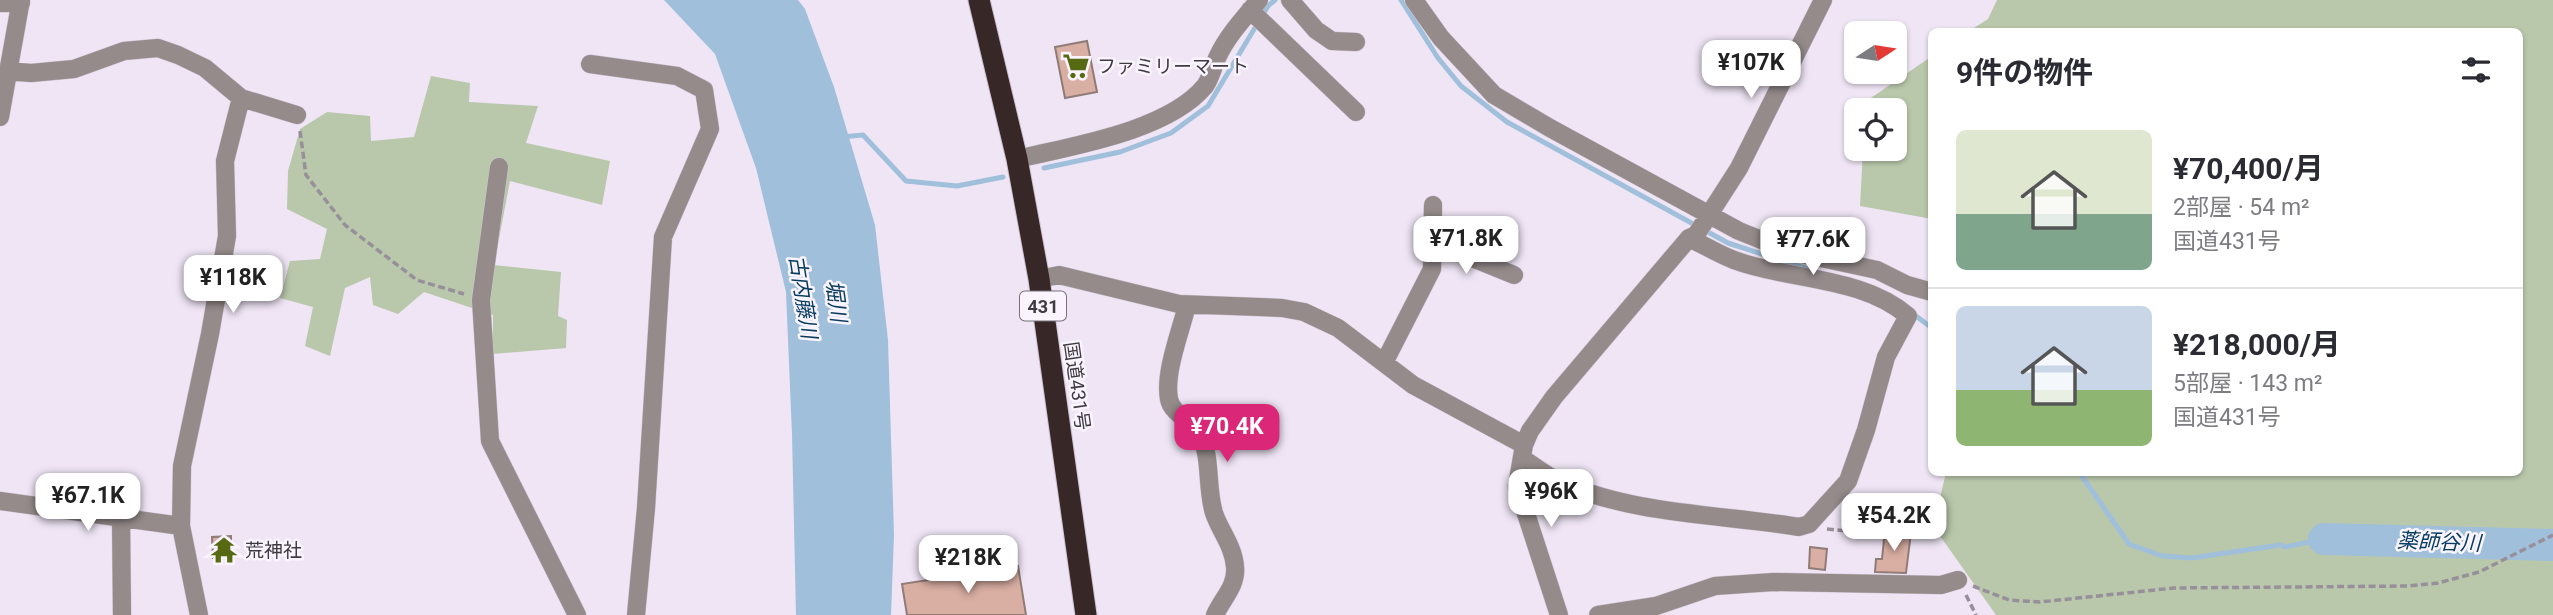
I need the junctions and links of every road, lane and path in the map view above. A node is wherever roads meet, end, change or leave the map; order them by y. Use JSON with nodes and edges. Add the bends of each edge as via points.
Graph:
{"nodes":[{"id":1,"x":979,"y":0,"type":"edge"},
{"id":2,"x":1290,"y":0,"type":"edge"},
{"id":3,"x":1414,"y":0,"type":"edge"},
{"id":4,"x":1823,"y":0,"type":"edge"},
{"id":5,"x":21,"y":2,"type":"edge"},
{"id":6,"x":0,"y":3,"type":"edge"},
{"id":7,"x":1254,"y":5,"type":"edge"},
{"id":8,"x":1356,"y":42,"type":"dead end"},
{"id":9,"x":590,"y":64,"type":"dead end"},
{"id":10,"x":8,"y":71,"type":"junction"},
{"id":11,"x":241,"y":97,"type":"junction"},
{"id":12,"x":1,"y":98,"type":"edge"},
{"id":13,"x":1356,"y":112,"type":"dead end"},
{"id":14,"x":297,"y":115,"type":"joint"},
{"id":15,"x":0,"y":117,"type":"edge"},
{"id":16,"x":1017,"y":159,"type":"junction"},
{"id":17,"x":499,"y":167,"type":"dead end"},
{"id":18,"x":1433,"y":205,"type":"dead end"},
{"id":19,"x":1708,"y":216,"type":"junction"},
{"id":20,"x":1693,"y":237,"type":"junction"},
{"id":21,"x":1433,"y":242,"type":"junction"},
{"id":22,"x":1514,"y":275,"type":"dead end"},
{"id":23,"x":1040,"y":279,"type":"junction"},
{"id":24,"x":1928,"y":291,"type":"edge"},
{"id":25,"x":481,"y":300,"type":"junction"},
{"id":26,"x":1187,"y":305,"type":"junction"},
{"id":27,"x":1384,"y":363,"type":"junction"},
{"id":28,"x":1523,"y":451,"type":"junction"},
{"id":29,"x":0,"y":501,"type":"edge"},
{"id":30,"x":121,"y":518,"type":"junction"},
{"id":31,"x":181,"y":526,"type":"junction"},
{"id":32,"x":1800,"y":526,"type":"junction"},
{"id":33,"x":1869,"y":533,"type":"dead end"},
{"id":34,"x":2553,"y":535,"type":"edge"},
{"id":35,"x":1958,"y":580,"type":"junction"},
{"id":36,"x":122,"y":615,"type":"edge"},
{"id":37,"x":199,"y":615,"type":"edge"},
{"id":38,"x":577,"y":615,"type":"edge"},
{"id":39,"x":636,"y":615,"type":"edge"},
{"id":40,"x":1086,"y":615,"type":"edge"},
{"id":41,"x":1214,"y":615,"type":"edge"},
{"id":42,"x":1559,"y":615,"type":"edge"},
{"id":43,"x":1598,"y":615,"type":"edge"},
{"id":44,"x":1976,"y":615,"type":"edge"}],
"edges":[{"from":1,"to":16,"type":"highway","name":"国道431号","number":"431"},
{"from":2,"to":8,"type":"street","via":[[1332,41]]},
{"from":3,"to":19,"type":"street","via":[[1441,38],[1494,95]]},
{"from":4,"to":19,"type":"street","via":[[1739,167]]},
{"from":5,"to":6,"type":"street"},
{"from":5,"to":10,"type":"street"},
{"from":7,"to":13,"type":"street"},
{"from":7,"to":16,"type":"street","via":[[1230,35],[1207,84],[1186,104],[1108,137]]},
{"from":9,"to":39,"type":"street","via":[[677,76],[695,85],[704,90],[710,129],[663,237]]},
{"from":10,"to":11,"type":"street","via":[[74,69],[124,51],[158,48],[205,68]]},
{"from":10,"to":12,"type":"street"},
{"from":11,"to":14,"type":"street"},
{"from":11,"to":31,"type":"street","via":[[225,161],[228,236],[182,466]]},
{"from":12,"to":15,"type":"street"},
{"from":14,"to":25,"type":"path","via":[[306,175],[345,225],[418,280]]},
{"from":16,"to":23,"type":"highway","name":"国道431号","number":"431"},
{"from":17,"to":25,"type":"street"},
{"from":18,"to":21,"type":"street"},
{"from":19,"to":20,"type":"street"},
{"from":19,"to":24,"type":"street","via":[[1789,251],[1862,265]]},
{"from":20,"to":28,"type":"street","via":[[1553,397]]},
{"from":20,"to":32,"type":"street","via":[[1734,260],[1860,291],[1892,303],[1908,316],[1886,357],[1848,481],[1809,524]]},
{"from":21,"to":22,"type":"street"},
{"from":21,"to":27,"type":"street","via":[[1432,269]]},
{"from":23,"to":26,"type":"street","via":[[1059,275]]},
{"from":23,"to":40,"type":"highway","name":"国道431号","number":"431"},
{"from":25,"to":38,"type":"street","via":[[491,441]]},
{"from":26,"to":27,"type":"street","via":[[1304,312],[1338,328]]},
{"from":26,"to":41,"type":"street","via":[[1169,377],[1169,399],[1173,409],[1198,430],[1206,448],[1210,497],[1235,567],[1234,584]]},
{"from":27,"to":28,"type":"street"},
{"from":28,"to":32,"type":"street","via":[[1556,480],[1593,494],[1644,507]]},
{"from":28,"to":42,"type":"street","via":[[1517,486]]},
{"from":29,"to":30,"type":"street"},
{"from":30,"to":31,"type":"street"},
{"from":30,"to":36,"type":"street"},
{"from":31,"to":37,"type":"street"},
{"from":32,"to":33,"type":"path"},
{"from":34,"to":35,"type":"path","via":[[2479,572],[2408,586],[2174,588],[2040,603],[2009,600]]},
{"from":35,"to":43,"type":"street","via":[[1941,585],[1773,582],[1715,586],[1657,606]]},
{"from":35,"to":44,"type":"path"}]}
